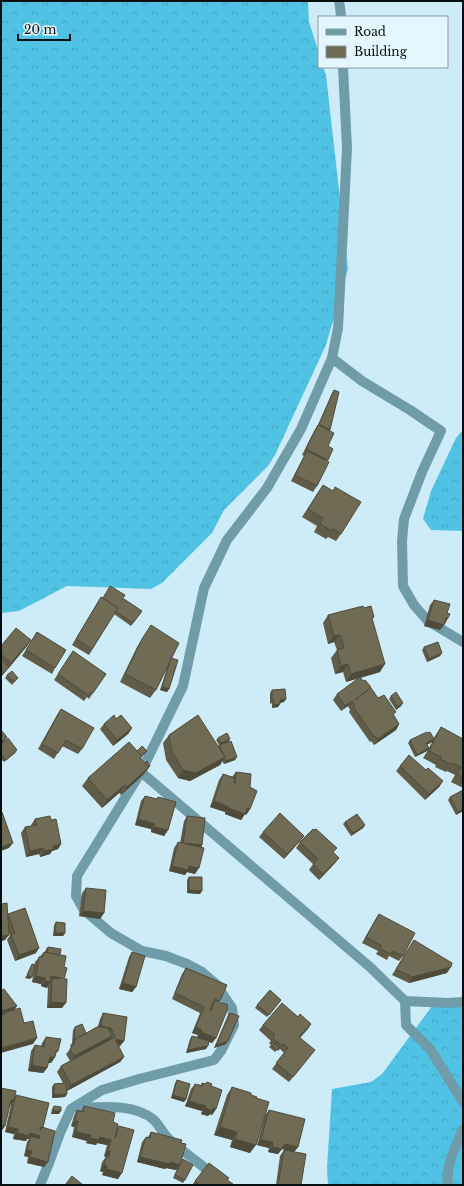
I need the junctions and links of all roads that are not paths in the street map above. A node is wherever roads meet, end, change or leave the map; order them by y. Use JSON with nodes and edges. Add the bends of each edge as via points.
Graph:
{"nodes":[{"id":1,"x":339,"y":1,"type":"edge"},
{"id":2,"x":341,"y":16,"type":"edge"},
{"id":3,"x":343,"y":68,"type":"edge"},
{"id":4,"x":332,"y":358,"type":"junction"},
{"id":5,"x":463,"y":642,"type":"edge"},
{"id":6,"x":141,"y":772,"type":"junction"},
{"id":7,"x":405,"y":1001,"type":"junction"},
{"id":8,"x":463,"y":1002,"type":"edge"},
{"id":9,"x":463,"y":1102,"type":"edge"},
{"id":10,"x":71,"y":1109,"type":"junction"},
{"id":11,"x":463,"y":1129,"type":"edge"},
{"id":12,"x":40,"y":1185,"type":"edge"},
{"id":13,"x":226,"y":1185,"type":"edge"},
{"id":14,"x":448,"y":1185,"type":"edge"}],
"edges":[{"from":1,"to":2,"type":"street"},
{"from":3,"to":4,"type":"street","via":[[347,148],[338,328]]},
{"from":4,"to":5,"type":"street","via":[[362,381],[441,432],[404,519],[403,586],[414,605],[428,621]]},
{"from":4,"to":6,"type":"street","via":[[301,428],[267,488],[227,540],[204,588],[183,686]]},
{"from":6,"to":7,"type":"street","via":[[370,967]]},
{"from":6,"to":10,"type":"street","via":[[77,876],[76,896],[84,910],[111,933],[142,950],[166,956],[202,972],[216,984],[232,1008],[234,1025],[214,1060],[139,1078],[102,1090]]},
{"from":7,"to":8,"type":"street"},
{"from":7,"to":9,"type":"street","via":[[406,1025],[430,1049]]},
{"from":10,"to":12,"type":"street"},
{"from":10,"to":13,"type":"street","via":[[107,1106],[142,1113],[154,1120],[169,1140]]},
{"from":11,"to":14,"type":"street","via":[[450,1163]]}]}
